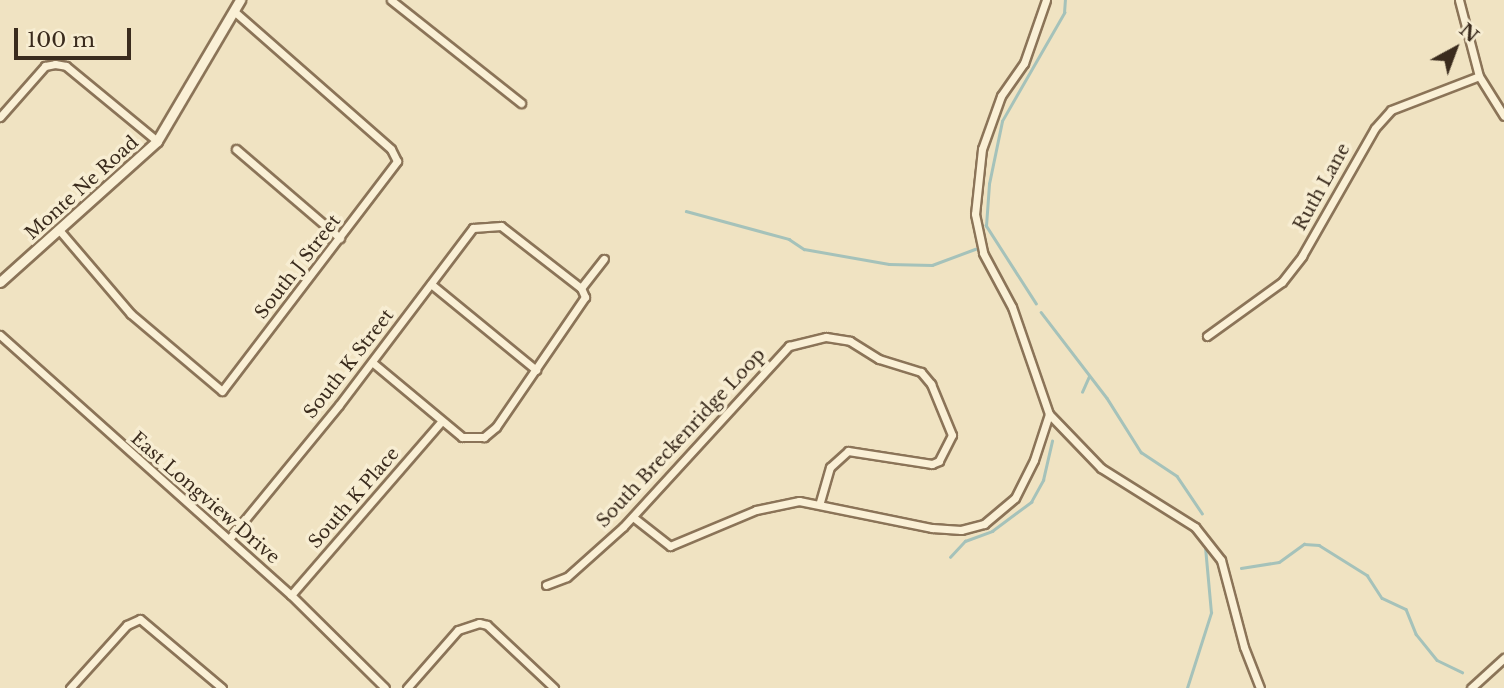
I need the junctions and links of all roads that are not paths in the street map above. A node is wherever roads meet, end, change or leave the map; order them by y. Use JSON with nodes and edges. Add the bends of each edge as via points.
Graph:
{"nodes":[{"id":1,"x":240,"y":0,"type":"edge"},
{"id":2,"x":391,"y":0,"type":"edge"},
{"id":3,"x":1046,"y":0,"type":"edge"},
{"id":4,"x":1459,"y":0,"type":"edge"},
{"id":5,"x":234,"y":11,"type":"junction"},
{"id":6,"x":1479,"y":76,"type":"junction"},
{"id":7,"x":521,"y":103,"type":"dead end"},
{"id":8,"x":1504,"y":116,"type":"edge"},
{"id":9,"x":0,"y":117,"type":"edge"},
{"id":10,"x":157,"y":141,"type":"junction"},
{"id":11,"x":236,"y":149,"type":"dead end"},
{"id":12,"x":60,"y":231,"type":"junction"},
{"id":13,"x":340,"y":238,"type":"junction"},
{"id":14,"x":604,"y":259,"type":"dead end"},
{"id":15,"x":0,"y":282,"type":"edge"},
{"id":16,"x":431,"y":284,"type":"junction"},
{"id":17,"x":581,"y":288,"type":"junction"},
{"id":18,"x":0,"y":335,"type":"edge"},
{"id":19,"x":1207,"y":336,"type":"dead end"},
{"id":20,"x":372,"y":362,"type":"junction"},
{"id":21,"x":536,"y":370,"type":"junction"},
{"id":22,"x":1049,"y":414,"type":"junction"},
{"id":23,"x":441,"y":422,"type":"junction"},
{"id":24,"x":820,"y":503,"type":"junction"},
{"id":25,"x":633,"y":517,"type":"junction"},
{"id":26,"x":229,"y":539,"type":"junction"},
{"id":27,"x":546,"y":585,"type":"dead end"},
{"id":28,"x":291,"y":596,"type":"junction"},
{"id":29,"x":1504,"y":658,"type":"edge"},
{"id":30,"x":69,"y":688,"type":"edge"},
{"id":31,"x":222,"y":688,"type":"edge"},
{"id":32,"x":385,"y":688,"type":"edge"},
{"id":33,"x":407,"y":688,"type":"edge"},
{"id":34,"x":554,"y":688,"type":"edge"},
{"id":35,"x":1260,"y":688,"type":"edge"},
{"id":36,"x":1471,"y":688,"type":"edge"}],
"edges":[{"from":1,"to":5,"type":"street","name":"Monte Ne Road"},
{"from":2,"to":7,"type":"street"},
{"from":3,"to":22,"type":"street","via":[[1024,64],[1001,96],[990,124],[978,172],[975,214],[983,253],[1012,307]]},
{"from":4,"to":6,"type":"street"},
{"from":5,"to":10,"type":"street","name":"Monte Ne Road"},
{"from":5,"to":13,"type":"street","name":"South J Street","via":[[391,149],[397,160]]},
{"from":6,"to":8,"type":"street"},
{"from":6,"to":19,"type":"street","name":"Ruth Lane","via":[[1391,110],[1375,128],[1282,282]]},
{"from":9,"to":10,"type":"street","via":[[45,66],[55,64],[66,66]]},
{"from":10,"to":12,"type":"street","name":"Monte Ne Road"},
{"from":11,"to":13,"type":"street"},
{"from":12,"to":13,"type":"street","name":"South J Street","via":[[131,314],[222,391]]},
{"from":12,"to":15,"type":"street","name":"Monte Ne Road"},
{"from":14,"to":17,"type":"street"},
{"from":16,"to":17,"type":"street","name":"South K Street","via":[[473,228],[500,226]]},
{"from":16,"to":20,"type":"street","name":"South K Street"},
{"from":16,"to":21,"type":"street"},
{"from":17,"to":21,"type":"street","via":[[585,302]]},
{"from":18,"to":26,"type":"street","name":"East Longview Drive"},
{"from":20,"to":23,"type":"street"},
{"from":20,"to":26,"type":"street","name":"South K Street"},
{"from":21,"to":23,"type":"street","via":[[484,437],[462,437]]},
{"from":22,"to":24,"type":"street","via":[[1022,486],[984,524],[961,530],[932,528]]},
{"from":22,"to":35,"type":"street","via":[[1101,468],[1195,527],[1212,546],[1221,559]]},
{"from":23,"to":28,"type":"street","name":"South K Place"},
{"from":24,"to":25,"type":"street","via":[[779,503],[670,546]]},
{"from":24,"to":25,"type":"street","name":"South Breckenridge Loop","via":[[830,467],[848,451],[932,464],[939,461],[952,435],[932,384],[921,372],[879,359],[850,341],[826,337],[807,338],[778,356]]},
{"from":25,"to":27,"type":"street","name":"South Breckenridge Loop","via":[[567,577]]},
{"from":26,"to":28,"type":"street","name":"East Longview Drive"},
{"from":28,"to":32,"type":"street","name":"East Longview Drive"},
{"from":29,"to":36,"type":"street"},
{"from":30,"to":31,"type":"street","via":[[127,625],[140,619]]},
{"from":33,"to":34,"type":"street","via":[[458,630],[479,623],[495,632]]}]}
